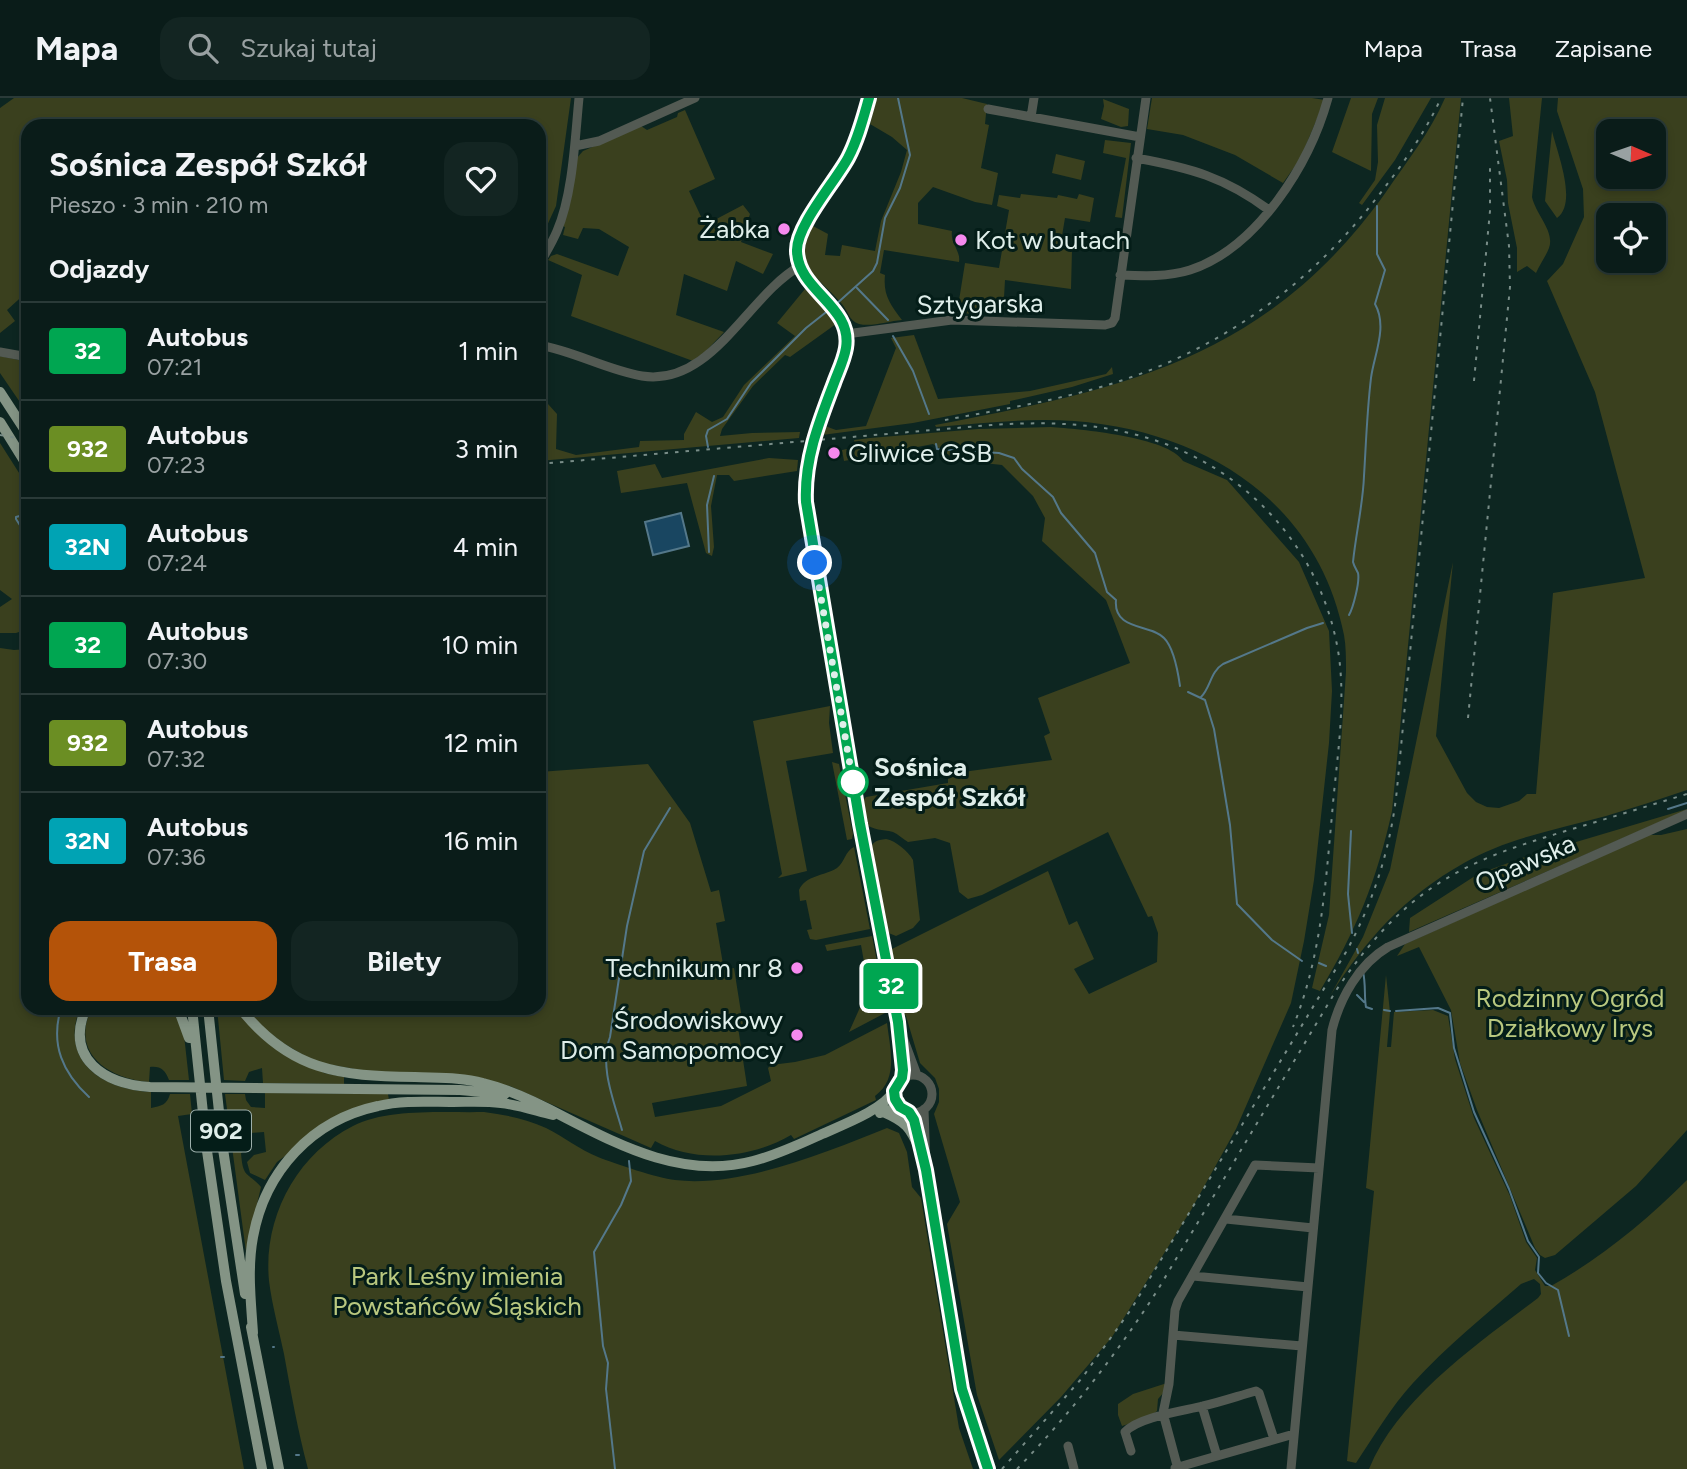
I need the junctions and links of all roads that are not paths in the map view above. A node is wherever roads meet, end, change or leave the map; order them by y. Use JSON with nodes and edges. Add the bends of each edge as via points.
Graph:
{"nodes":[{"id":1,"x":579,"y":98,"type":"edge"},
{"id":2,"x":695,"y":98,"type":"edge"},
{"id":3,"x":869,"y":98,"type":"edge"},
{"id":4,"x":1034,"y":98,"type":"edge"},
{"id":5,"x":1146,"y":98,"type":"edge"},
{"id":6,"x":1328,"y":98,"type":"edge"},
{"id":7,"x":988,"y":109,"type":"dead end"},
{"id":8,"x":1031,"y":117,"type":"junction"},
{"id":9,"x":1140,"y":137,"type":"junction"},
{"id":10,"x":575,"y":146,"type":"junction"},
{"id":11,"x":1136,"y":158,"type":"junction"},
{"id":12,"x":1269,"y":210,"type":"junction"},
{"id":13,"x":546,"y":252,"type":"edge"},
{"id":14,"x":800,"y":266,"type":"junction"},
{"id":15,"x":1120,"y":275,"type":"junction"},
{"id":16,"x":846,"y":334,"type":"junction"},
{"id":17,"x":546,"y":347,"type":"edge"},
{"id":18,"x":0,"y":352,"type":"edge"},
{"id":19,"x":21,"y":356,"type":"edge"},
{"id":20,"x":0,"y":393,"type":"edge"},
{"id":21,"x":0,"y":422,"type":"edge"},
{"id":22,"x":21,"y":424,"type":"edge"},
{"id":23,"x":21,"y":456,"type":"edge"},
{"id":24,"x":1687,"y":814,"type":"edge"},
{"id":25,"x":84,"y":1015,"type":"edge"},
{"id":26,"x":182,"y":1015,"type":"edge"},
{"id":27,"x":193,"y":1015,"type":"edge"},
{"id":28,"x":209,"y":1015,"type":"edge"},
{"id":29,"x":246,"y":1015,"type":"edge"},
{"id":30,"x":898,"y":1022,"type":"junction"},
{"id":31,"x":917,"y":1075,"type":"junction"},
{"id":32,"x":199,"y":1076,"type":"junction"},
{"id":33,"x":902,"y":1078,"type":"junction"},
{"id":34,"x":894,"y":1091,"type":"junction"},
{"id":35,"x":518,"y":1096,"type":"junction"},
{"id":36,"x":924,"y":1108,"type":"junction"},
{"id":37,"x":904,"y":1110,"type":"junction"},
{"id":38,"x":883,"y":1112,"type":"junction"},
{"id":39,"x":567,"y":1118,"type":"junction"},
{"id":40,"x":857,"y":1118,"type":"junction"},
{"id":41,"x":920,"y":1150,"type":"junction"},
{"id":42,"x":1319,"y":1168,"type":"junction"},
{"id":43,"x":926,"y":1170,"type":"junction"},
{"id":44,"x":1226,"y":1219,"type":"junction"},
{"id":45,"x":1313,"y":1228,"type":"junction"},
{"id":46,"x":1193,"y":1276,"type":"junction"},
{"id":47,"x":1308,"y":1287,"type":"junction"},
{"id":48,"x":253,"y":1333,"type":"junction"},
{"id":49,"x":1173,"y":1335,"type":"junction"},
{"id":50,"x":1302,"y":1346,"type":"junction"},
{"id":51,"x":1202,"y":1406,"type":"junction"},
{"id":52,"x":1163,"y":1413,"type":"junction"},
{"id":53,"x":1294,"y":1434,"type":"junction"},
{"id":54,"x":1274,"y":1439,"type":"junction"},
{"id":55,"x":1068,"y":1447,"type":"dead end"},
{"id":56,"x":1131,"y":1451,"type":"dead end"},
{"id":57,"x":1217,"y":1456,"type":"junction"},
{"id":58,"x":1176,"y":1468,"type":"edge"},
{"id":59,"x":262,"y":1469,"type":"edge"},
{"id":60,"x":279,"y":1469,"type":"edge"},
{"id":61,"x":988,"y":1469,"type":"edge"},
{"id":62,"x":1074,"y":1469,"type":"edge"},
{"id":63,"x":1291,"y":1469,"type":"edge"}],
"edges":[{"from":1,"to":10,"type":"street"},
{"from":2,"to":10,"type":"street","via":[[599,141]]},
{"from":3,"to":14,"type":"street","via":[[849,157],[798,239]]},
{"from":4,"to":8,"type":"street"},
{"from":5,"to":9,"type":"street"},
{"from":6,"to":12,"type":"street","via":[[1310,147]]},
{"from":7,"to":8,"type":"street"},
{"from":8,"to":9,"type":"street"},
{"from":9,"to":11,"type":"street"},
{"from":10,"to":13,"type":"street","via":[[561,219]]},
{"from":11,"to":12,"type":"street","via":[[1188,167],[1231,184]]},
{"from":11,"to":15,"type":"street"},
{"from":12,"to":15,"type":"street","via":[[1217,258],[1175,273]]},
{"from":14,"to":16,"type":"street","via":[[838,313]]},
{"from":14,"to":17,"type":"street","via":[[711,352],[681,371],[644,376]]},
{"from":15,"to":16,"type":"street","name":"Sztygarska","via":[[1114,321],[1105,325],[952,320]]},
{"from":16,"to":30,"type":"street","via":[[842,360],[807,465],[806,502]]},
{"from":18,"to":19,"type":"street"},
{"from":20,"to":22,"type":"main road"},
{"from":21,"to":23,"type":"main road"},
{"from":24,"to":42,"type":"street","name":"Opawska","via":[[1380,952],[1366,965],[1334,1020]]},
{"from":25,"to":35,"type":"main road","via":[[81,1038],[85,1054],[93,1066],[115,1081],[150,1087],[460,1090]]},
{"from":26,"to":32,"type":"main road"},
{"from":27,"to":32,"type":"main road","number":"902"},
{"from":28,"to":48,"type":"main road","number":"902","via":[[230,1202]]},
{"from":29,"to":35,"type":"main road","via":[[285,1050],[328,1070],[465,1079]]},
{"from":30,"to":31,"type":"street"},
{"from":30,"to":33,"type":"street"},
{"from":31,"to":33,"type":"street"},
{"from":31,"to":36,"type":"street","via":[[927,1081],[932,1092]]},
{"from":32,"to":59,"type":"main road","number":"902","via":[[226,1281]]},
{"from":33,"to":34,"type":"street"},
{"from":34,"to":37,"type":"street"},
{"from":34,"to":40,"type":"main road","via":[[888,1100]]},
{"from":35,"to":39,"type":"main road"},
{"from":36,"to":37,"type":"street"},
{"from":36,"to":43,"type":"street"},
{"from":37,"to":38,"type":"main road"},
{"from":37,"to":41,"type":"street","via":[[914,1120]]},
{"from":38,"to":40,"type":"main road"},
{"from":38,"to":41,"type":"main road","via":[[904,1122]]},
{"from":39,"to":40,"type":"main road","via":[[660,1159],[711,1167],[766,1157]]},
{"from":39,"to":48,"type":"main road","via":[[500,1103],[421,1101],[378,1106],[327,1127],[284,1164],[260,1208],[251,1253]]},
{"from":41,"to":43,"type":"street"},
{"from":42,"to":44,"type":"street","via":[[1255,1165]]},
{"from":42,"to":45,"type":"street"},
{"from":43,"to":61,"type":"street","via":[[962,1389]]},
{"from":44,"to":45,"type":"street"},
{"from":44,"to":46,"type":"street"},
{"from":45,"to":47,"type":"street"},
{"from":46,"to":47,"type":"street"},
{"from":46,"to":49,"type":"street","via":[[1176,1305]]},
{"from":47,"to":50,"type":"street"},
{"from":48,"to":60,"type":"main road","number":"902"},
{"from":49,"to":50,"type":"street"},
{"from":49,"to":52,"type":"street"},
{"from":50,"to":53,"type":"street"},
{"from":51,"to":52,"type":"street"},
{"from":51,"to":54,"type":"street","via":[[1256,1391]]},
{"from":51,"to":57,"type":"street"},
{"from":52,"to":56,"type":"street","via":[[1125,1432]]},
{"from":52,"to":58,"type":"street"},
{"from":53,"to":54,"type":"street"},
{"from":53,"to":63,"type":"street"},
{"from":54,"to":57,"type":"street"},
{"from":55,"to":62,"type":"street"},
{"from":57,"to":58,"type":"street"}]}
